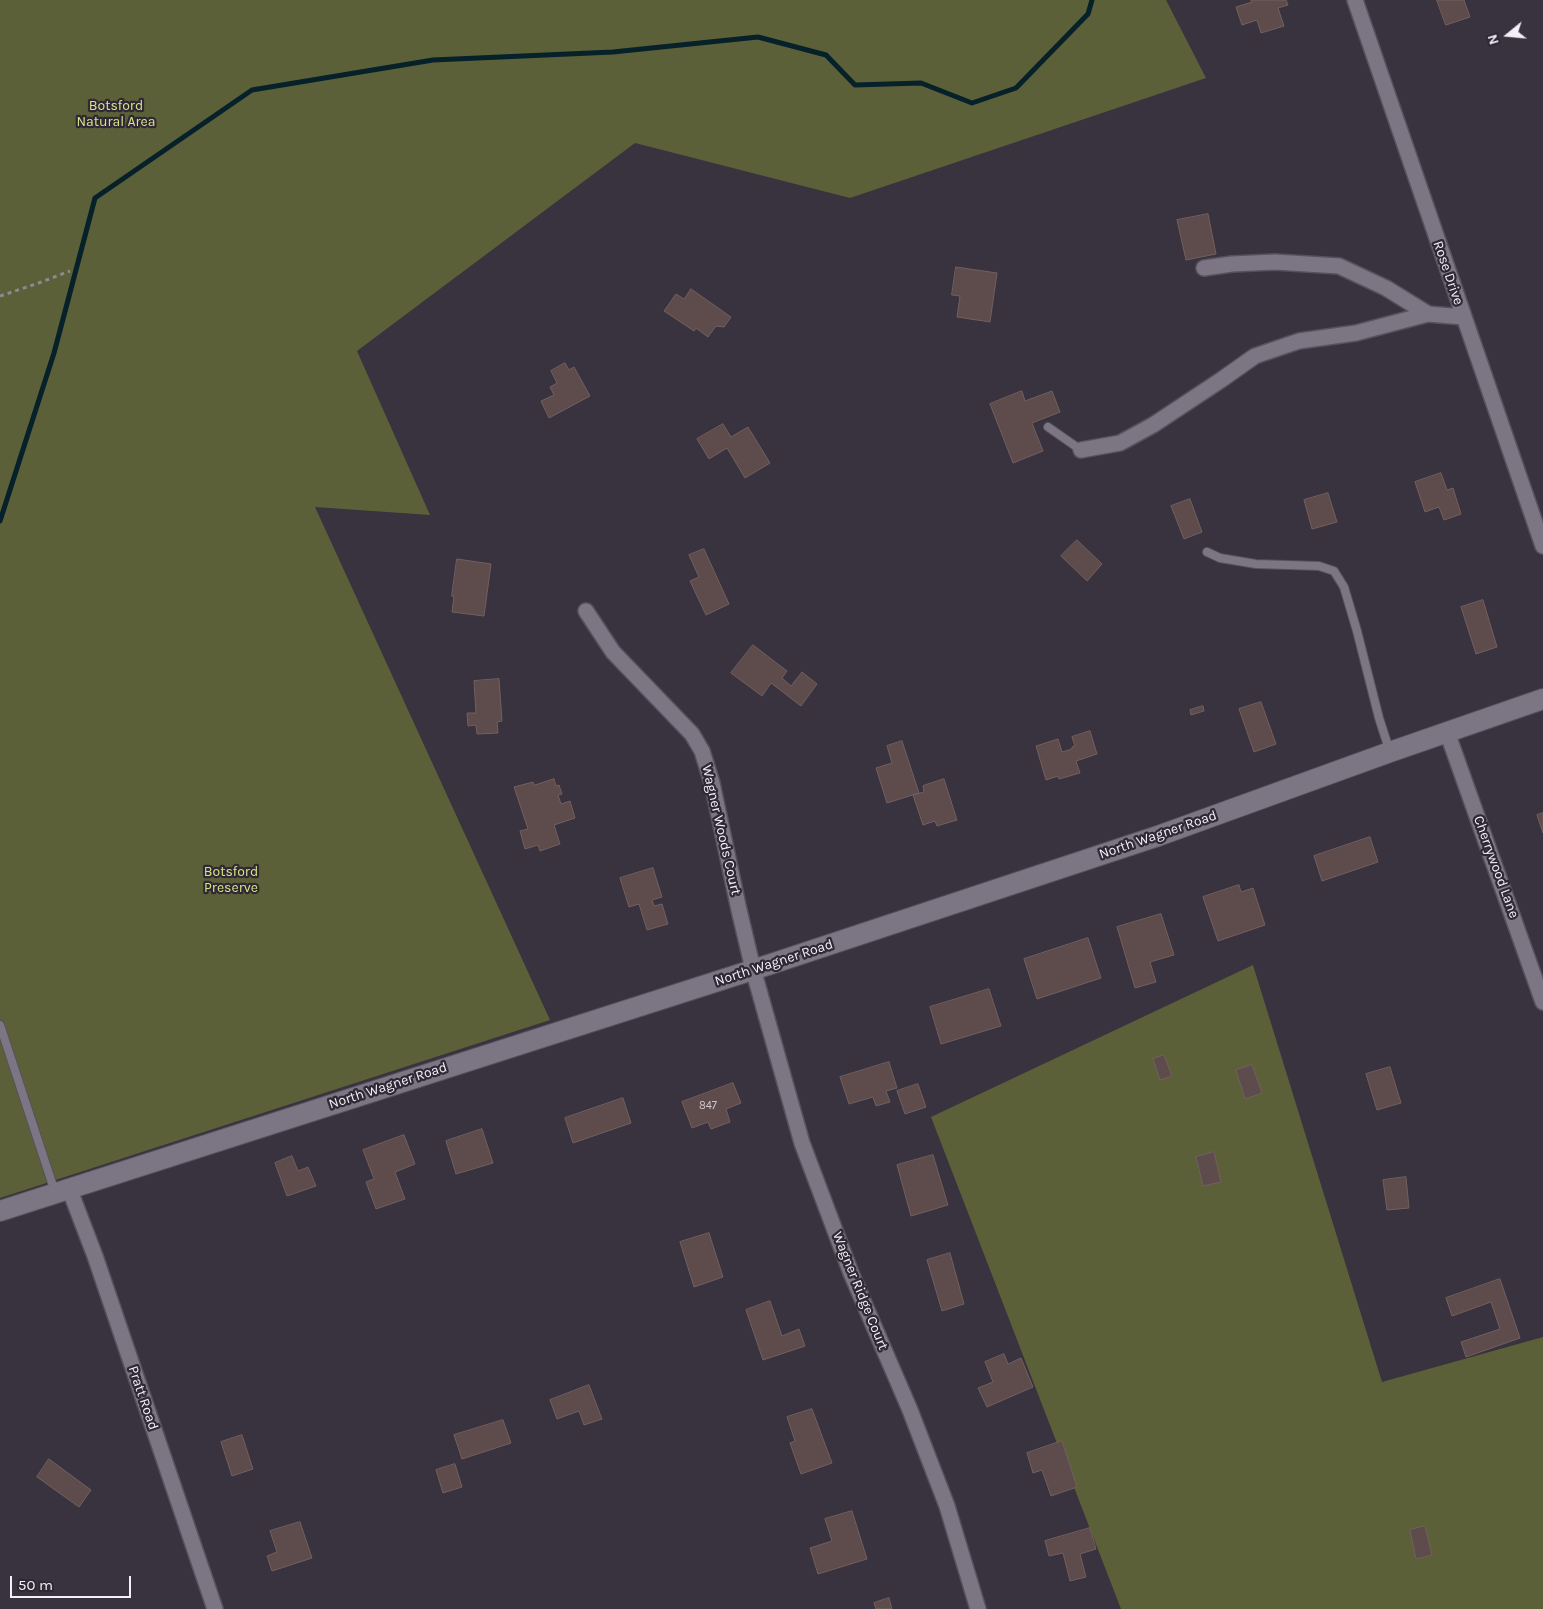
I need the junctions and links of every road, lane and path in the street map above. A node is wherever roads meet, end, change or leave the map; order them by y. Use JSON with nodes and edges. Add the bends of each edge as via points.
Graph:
{"nodes":[{"id":1,"x":1354,"y":0,"type":"edge"},
{"id":2,"x":1204,"y":268,"type":"dead end"},
{"id":3,"x":70,"y":271,"type":"dead end"},
{"id":4,"x":0,"y":296,"type":"edge"},
{"id":5,"x":1428,"y":314,"type":"junction"},
{"id":6,"x":1463,"y":316,"type":"junction"},
{"id":7,"x":1048,"y":427,"type":"dead end"},
{"id":8,"x":1081,"y":450,"type":"joint"},
{"id":9,"x":1543,"y":546,"type":"edge"},
{"id":10,"x":1207,"y":552,"type":"dead end"},
{"id":11,"x":586,"y":611,"type":"dead end"},
{"id":12,"x":1543,"y":699,"type":"edge"},
{"id":13,"x":1447,"y":732,"type":"junction"},
{"id":14,"x":1390,"y":752,"type":"junction"},
{"id":15,"x":754,"y":969,"type":"junction"},
{"id":16,"x":1543,"y":1002,"type":"edge"},
{"id":17,"x":0,"y":1025,"type":"edge"},
{"id":18,"x":62,"y":1190,"type":"junction"},
{"id":19,"x":0,"y":1211,"type":"edge"},
{"id":20,"x":215,"y":1609,"type":"edge"},
{"id":21,"x":978,"y":1609,"type":"edge"}],
"edges":[{"from":1,"to":6,"type":"street","name":"Rose Drive"},
{"from":2,"to":5,"type":"street","via":[[1275,262],[1339,266],[1386,288]]},
{"from":3,"to":4,"type":"path"},
{"from":5,"to":6,"type":"street"},
{"from":5,"to":8,"type":"street","via":[[1356,333],[1299,342],[1256,356],[1153,425],[1120,443]]},
{"from":6,"to":9,"type":"street","name":"Rose Drive"},
{"from":7,"to":8,"type":"lane"},
{"from":10,"to":14,"type":"lane","via":[[1220,558],[1256,564],[1319,566],[1334,571],[1344,587]]},
{"from":11,"to":15,"type":"street","name":"Wagner Woods Court","via":[[613,652],[692,734],[702,752],[712,783]]},
{"from":12,"to":13,"type":"main road","name":"North Wagner Road"},
{"from":13,"to":14,"type":"main road","name":"North Wagner Road"},
{"from":13,"to":16,"type":"street","name":"Cherrywood Lane"},
{"from":14,"to":15,"type":"main road","name":"North Wagner Road","via":[[1158,836]]},
{"from":15,"to":18,"type":"main road","name":"North Wagner Road"},
{"from":15,"to":21,"type":"street","name":"Wagner Ridge Court","via":[[802,1142],[851,1273],[947,1506]]},
{"from":17,"to":18,"type":"lane"},
{"from":18,"to":19,"type":"main road","name":"North Wagner Road"},
{"from":18,"to":20,"type":"street","name":"Pratt Road","via":[[101,1274]]}]}
